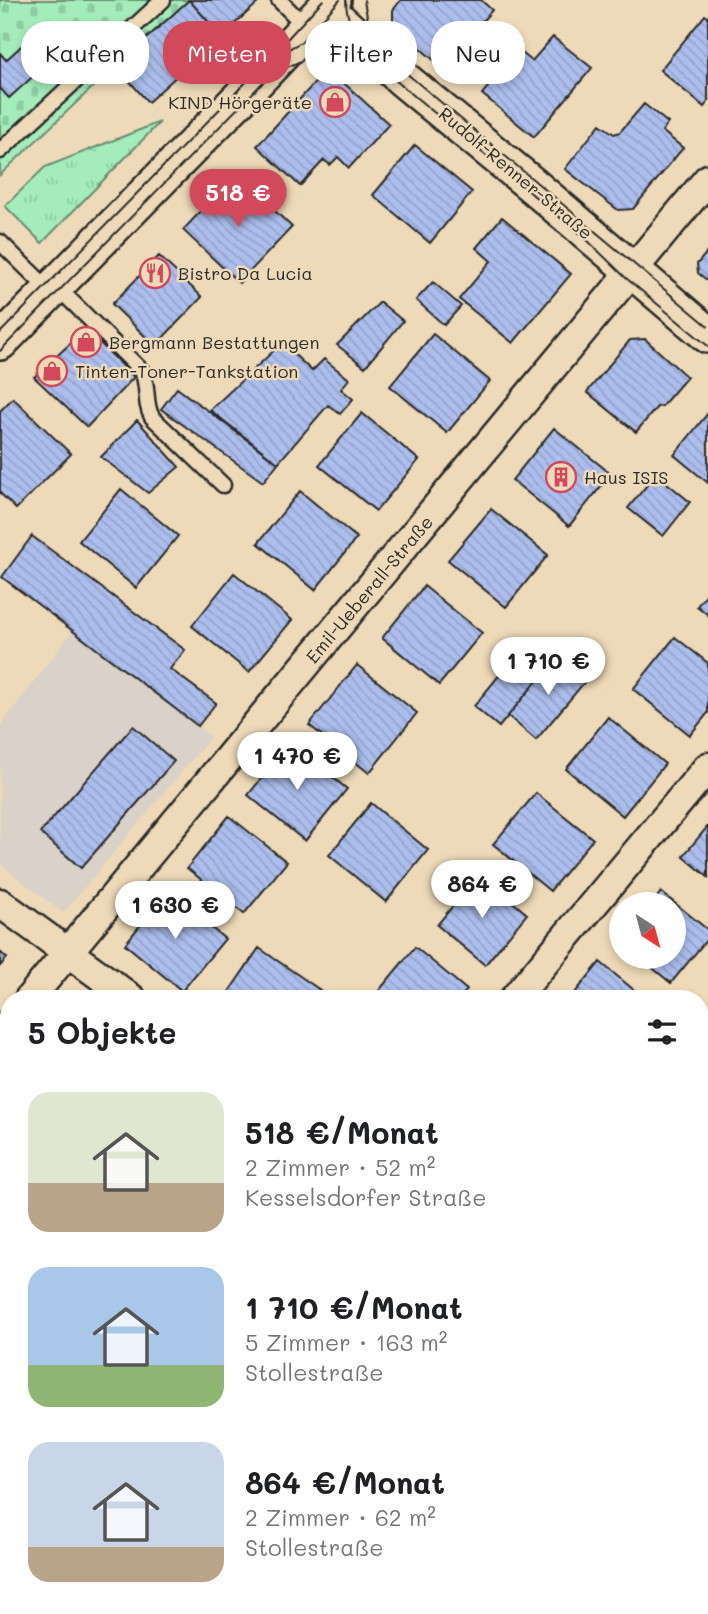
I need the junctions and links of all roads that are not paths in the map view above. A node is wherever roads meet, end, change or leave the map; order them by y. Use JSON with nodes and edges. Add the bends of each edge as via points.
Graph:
{"nodes":[{"id":1,"x":163,"y":0,"type":"edge"},
{"id":2,"x":279,"y":0,"type":"edge"},
{"id":3,"x":322,"y":12,"type":"edge"},
{"id":4,"x":0,"y":151,"type":"edge"},
{"id":5,"x":708,"y":179,"type":"edge"},
{"id":6,"x":0,"y":242,"type":"edge"},
{"id":7,"x":632,"y":272,"type":"junction"},
{"id":8,"x":53,"y":288,"type":"junction"},
{"id":9,"x":708,"y":335,"type":"edge"},
{"id":10,"x":0,"y":342,"type":"edge"},
{"id":11,"x":223,"y":485,"type":"dead end"},
{"id":12,"x":708,"y":767,"type":"edge"},
{"id":13,"x":0,"y":903,"type":"edge"},
{"id":14,"x":68,"y":952,"type":"junction"},
{"id":15,"x":36,"y":990,"type":"edge"},
{"id":16,"x":120,"y":990,"type":"edge"},
{"id":17,"x":522,"y":990,"type":"edge"}],
"edges":[{"from":1,"to":4,"type":"lane"},
{"from":2,"to":3,"type":"lane"},
{"from":3,"to":7,"type":"street","name":"Rudolf-Renner-Straße"},
{"from":3,"to":8,"type":"street"},
{"from":5,"to":7,"type":"street","name":"Emil-Ueberall-Straße"},
{"from":6,"to":8,"type":"lane"},
{"from":7,"to":9,"type":"street","name":"Rudolf-Renner-Straße"},
{"from":7,"to":14,"type":"street","name":"Emil-Ueberall-Straße"},
{"from":8,"to":10,"type":"street"},
{"from":8,"to":11,"type":"lane","via":[[142,371],[152,418]]},
{"from":12,"to":17,"type":"street"},
{"from":13,"to":14,"type":"street"},
{"from":14,"to":15,"type":"street","name":"Emil-Ueberall-Straße"},
{"from":14,"to":16,"type":"street"}]}
